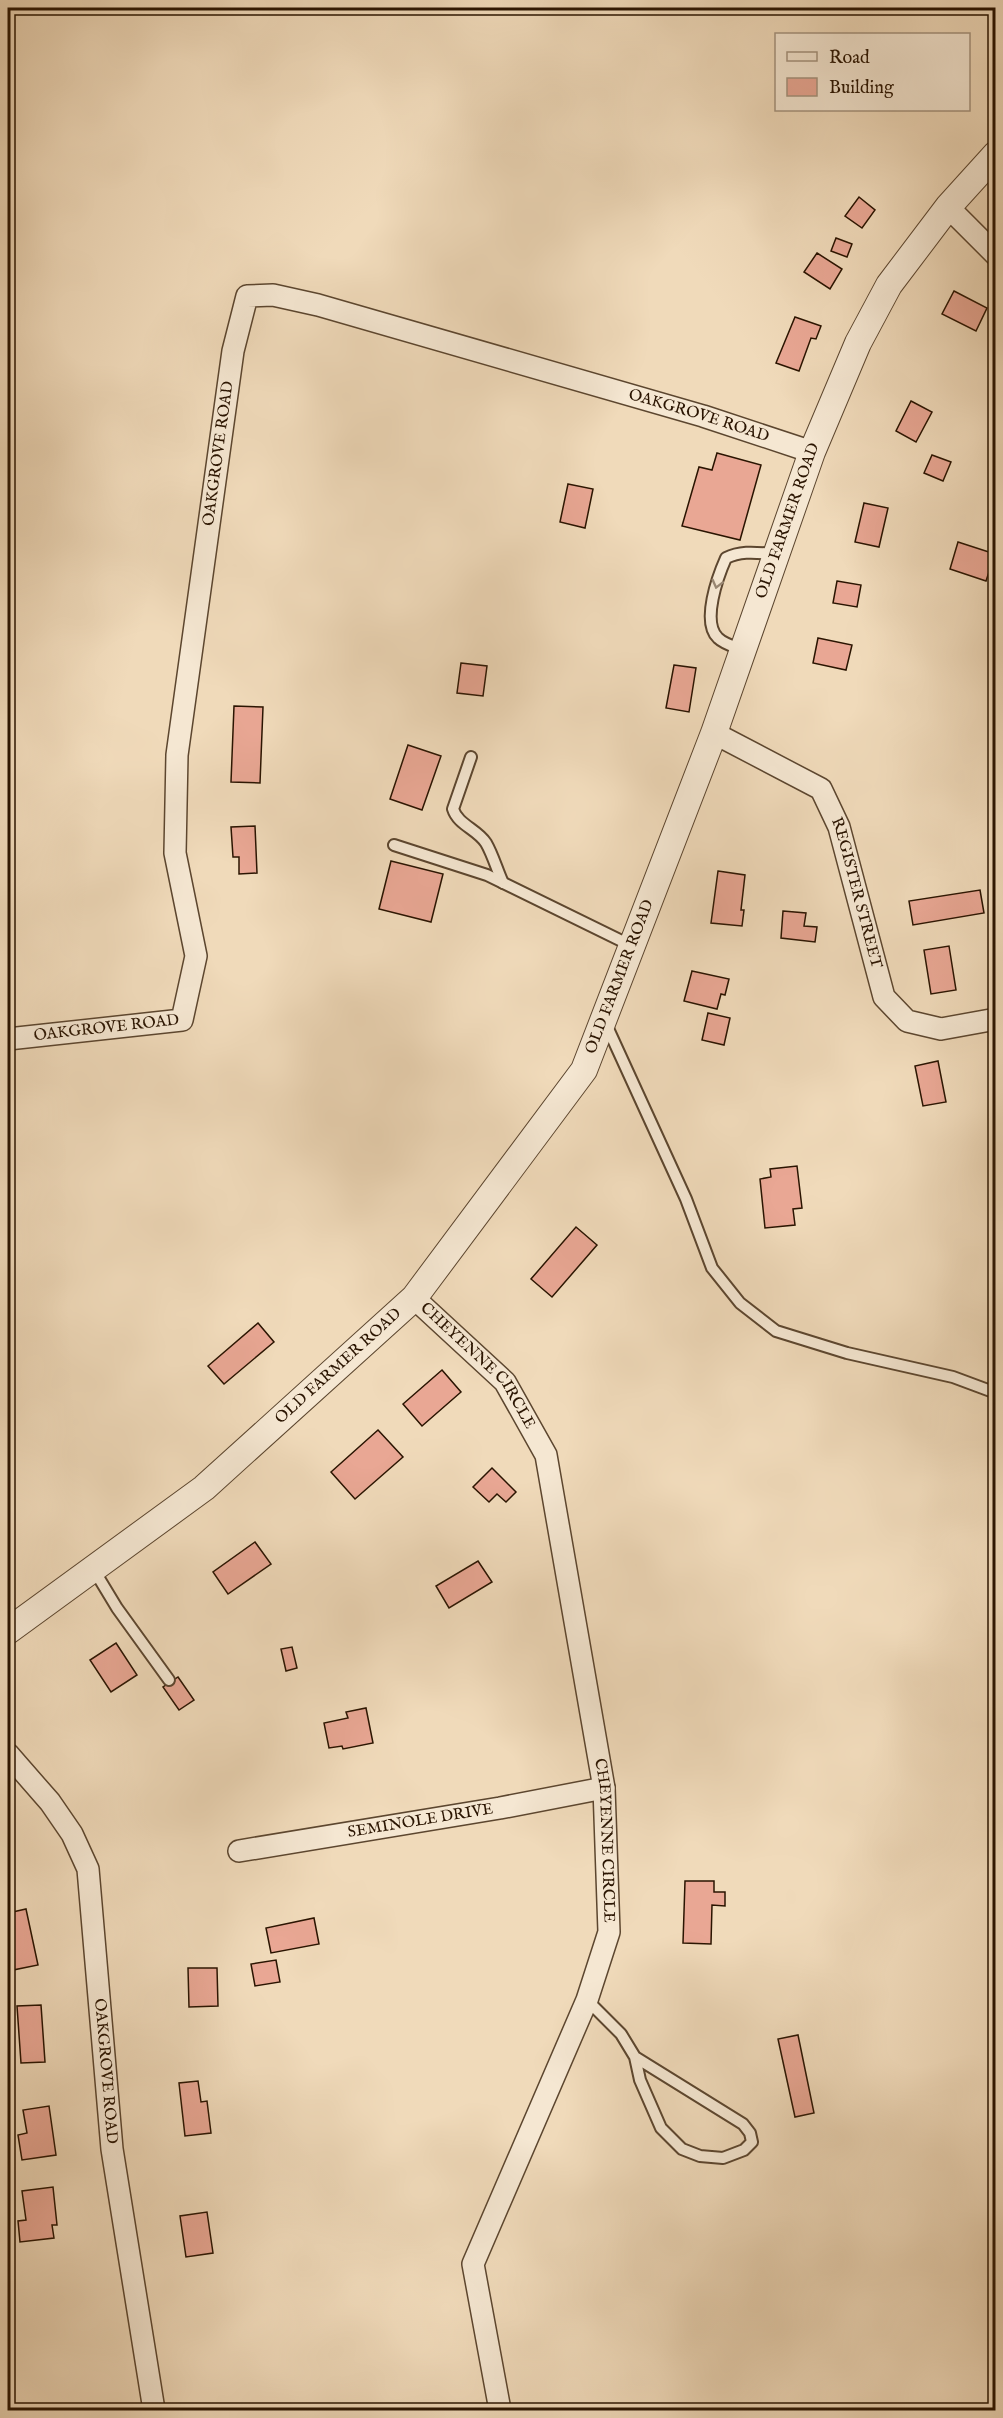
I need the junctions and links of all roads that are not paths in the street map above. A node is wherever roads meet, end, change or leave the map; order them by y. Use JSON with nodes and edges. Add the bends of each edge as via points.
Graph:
{"nodes":[{"id":1,"x":996,"y":154,"type":"edge"},
{"id":2,"x":948,"y":207,"type":"junction"},
{"id":3,"x":996,"y":255,"type":"edge"},
{"id":4,"x":812,"y":452,"type":"junction"},
{"id":5,"x":777,"y":554,"type":"junction"},
{"id":6,"x":743,"y":651,"type":"junction"},
{"id":7,"x":714,"y":733,"type":"junction"},
{"id":8,"x":471,"y":757,"type":"dead end"},
{"id":9,"x":394,"y":845,"type":"dead end"},
{"id":10,"x":503,"y":883,"type":"junction"},
{"id":11,"x":632,"y":946,"type":"junction"},
{"id":12,"x":604,"y":1019,"type":"junction"},
{"id":13,"x":996,"y":1019,"type":"edge"},
{"id":14,"x":8,"y":1039,"type":"edge"},
{"id":15,"x":414,"y":1298,"type":"junction"},
{"id":16,"x":996,"y":1393,"type":"edge"},
{"id":17,"x":94,"y":1569,"type":"junction"},
{"id":18,"x":8,"y":1631,"type":"edge"},
{"id":19,"x":169,"y":1680,"type":"dead end"},
{"id":20,"x":8,"y":1754,"type":"edge"},
{"id":21,"x":604,"y":1788,"type":"junction"},
{"id":22,"x":239,"y":1851,"type":"dead end"},
{"id":23,"x":587,"y":2000,"type":"junction"},
{"id":24,"x":635,"y":2057,"type":"junction"},
{"id":25,"x":154,"y":2410,"type":"edge"},
{"id":26,"x":500,"y":2410,"type":"edge"}],
"edges":[{"from":1,"to":2,"type":"street","name":"OLD FARMER ROAD"},
{"from":2,"to":3,"type":"street"},
{"from":2,"to":4,"type":"street","name":"OLD FARMER ROAD","via":[[889,285],[858,343]]},
{"from":4,"to":5,"type":"street","name":"OLD FARMER ROAD"},
{"from":4,"to":14,"type":"street","name":"OAKGROVE ROAD","via":[[704,416],[318,305],[273,295],[247,296],[231,363],[177,756],[176,853],[195,956],[182,1020]]},
{"from":5,"to":6,"type":"street","name":"OLD FARMER ROAD"},
{"from":5,"to":6,"type":"lane","one_way":true,"via":[[733,554],[726,558],[722,568],[710,625],[719,640]]},
{"from":6,"to":7,"type":"street","name":"OLD FARMER ROAD"},
{"from":7,"to":11,"type":"street","name":"OLD FARMER ROAD"},
{"from":7,"to":13,"type":"street","name":"REGISTER STREET","via":[[821,789],[839,827],[884,997],[891,1005],[907,1020],[942,1029]]},
{"from":8,"to":10,"type":"lane","via":[[453,809],[456,817],[486,843]]},
{"from":9,"to":10,"type":"lane"},
{"from":10,"to":11,"type":"lane"},
{"from":11,"to":12,"type":"street","name":"OLD FARMER ROAD"},
{"from":12,"to":15,"type":"street","name":"OLD FARMER ROAD","via":[[584,1070]]},
{"from":12,"to":16,"type":"lane","via":[[686,1199],[712,1268],[740,1303],[776,1331],[848,1353],[953,1377]]},
{"from":15,"to":17,"type":"street","name":"OLD FARMER ROAD","via":[[204,1488]]},
{"from":15,"to":21,"type":"street","name":"CHEYENNE CIRCLE","via":[[506,1382],[546,1455]]},
{"from":17,"to":18,"type":"street","name":"OLD FARMER ROAD"},
{"from":17,"to":19,"type":"lane"},
{"from":20,"to":25,"type":"street","name":"OAKGROVE ROAD","via":[[50,1802],[72,1834],[88,1869],[112,2150]]},
{"from":21,"to":22,"type":"street","name":"SEMINOLE DRIVE"},
{"from":21,"to":23,"type":"street","name":"CHEYENNE CIRCLE","via":[[609,1932]]},
{"from":23,"to":24,"type":"lane","via":[[621,2034]]},
{"from":23,"to":26,"type":"street","name":"CHEYENNE CIRCLE","via":[[473,2264]]},
{"from":24,"to":24,"type":"lane","via":[[640,2080],[662,2128],[682,2149],[723,2158],[744,2150],[752,2142],[743,2124]]}]}
